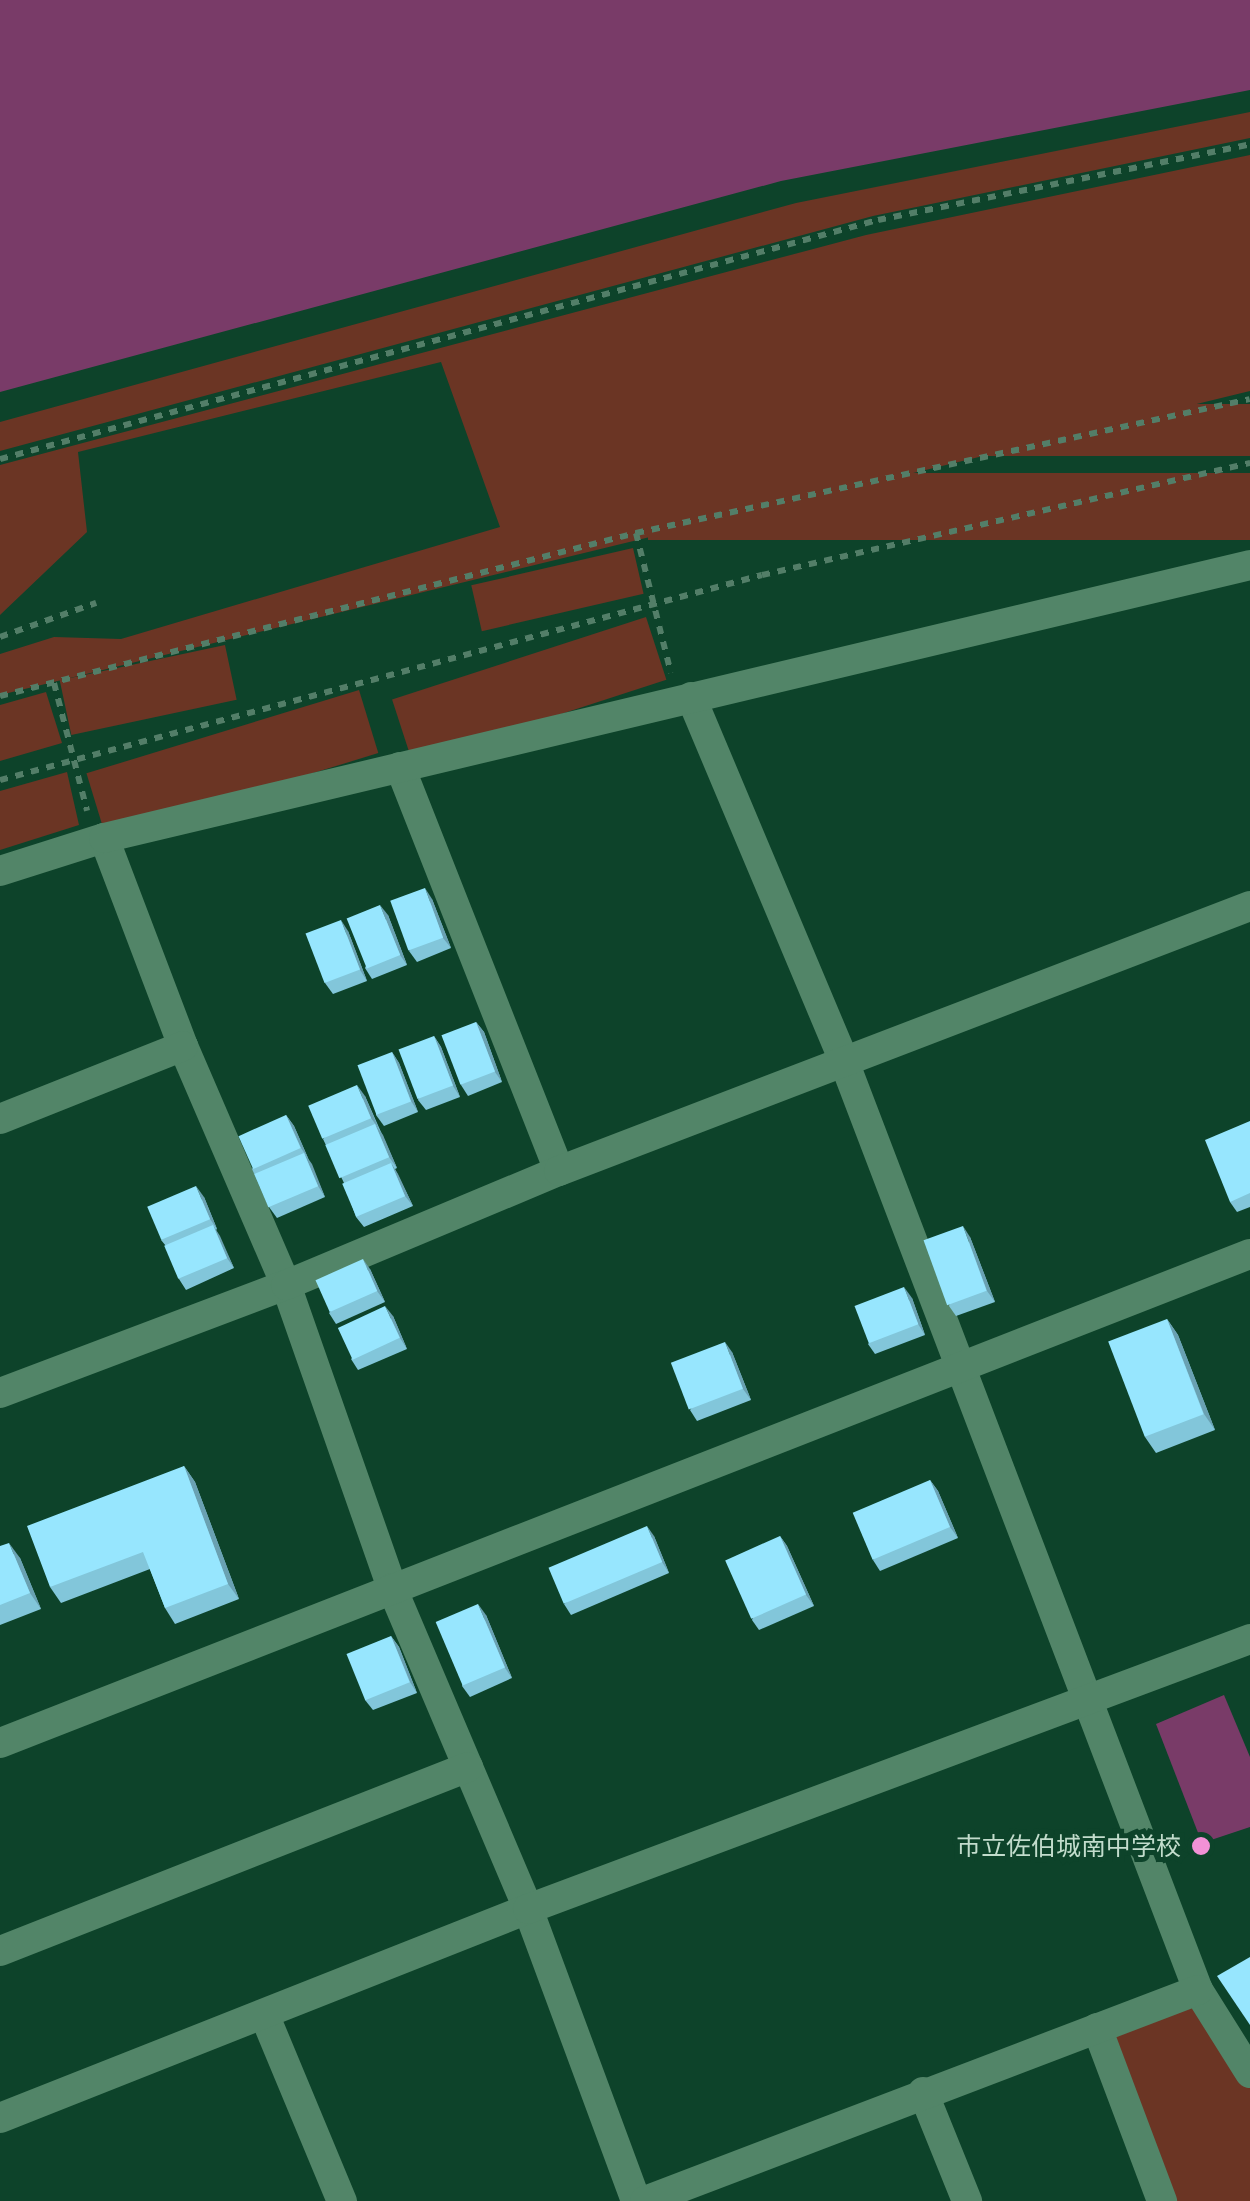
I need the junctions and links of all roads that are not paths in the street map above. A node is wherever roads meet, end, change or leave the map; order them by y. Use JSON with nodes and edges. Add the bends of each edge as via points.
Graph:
{"nodes":[{"id":1,"x":1250,"y":564,"type":"edge"},
{"id":2,"x":684,"y":698,"type":"junction"},
{"id":3,"x":400,"y":767,"type":"junction"},
{"id":4,"x":98,"y":840,"type":"junction"},
{"id":5,"x":0,"y":870,"type":"edge"},
{"id":6,"x":1250,"y":906,"type":"edge"},
{"id":7,"x":184,"y":1046,"type":"junction"},
{"id":8,"x":844,"y":1064,"type":"junction"},
{"id":9,"x":0,"y":1118,"type":"edge"},
{"id":10,"x":559,"y":1171,"type":"junction"},
{"id":11,"x":1250,"y":1254,"type":"edge"},
{"id":12,"x":286,"y":1285,"type":"junction"},
{"id":13,"x":958,"y":1368,"type":"junction"},
{"id":14,"x":0,"y":1393,"type":"edge"},
{"id":15,"x":392,"y":1588,"type":"junction"},
{"id":16,"x":1250,"y":1640,"type":"edge"},
{"id":17,"x":1086,"y":1704,"type":"junction"},
{"id":18,"x":0,"y":1743,"type":"edge"},
{"id":19,"x":468,"y":1767,"type":"junction"},
{"id":20,"x":528,"y":1909,"type":"junction"},
{"id":21,"x":0,"y":1951,"type":"edge"},
{"id":22,"x":1198,"y":1990,"type":"junction"},
{"id":23,"x":264,"y":2014,"type":"junction"},
{"id":24,"x":1097,"y":2028,"type":"junction"},
{"id":25,"x":1250,"y":2073,"type":"edge"},
{"id":26,"x":923,"y":2092,"type":"junction"},
{"id":27,"x":0,"y":2118,"type":"edge"},
{"id":28,"x":342,"y":2201,"type":"edge"},
{"id":29,"x":636,"y":2201,"type":"edge"},
{"id":30,"x":645,"y":2201,"type":"edge"},
{"id":31,"x":967,"y":2201,"type":"edge"},
{"id":32,"x":1162,"y":2201,"type":"edge"}],
"edges":[{"from":1,"to":2,"type":"street"},
{"from":2,"to":3,"type":"street"},
{"from":2,"to":8,"type":"street"},
{"from":3,"to":4,"type":"street"},
{"from":3,"to":10,"type":"street"},
{"from":4,"to":5,"type":"street"},
{"from":4,"to":7,"type":"street"},
{"from":6,"to":8,"type":"street"},
{"from":7,"to":9,"type":"street"},
{"from":7,"to":12,"type":"street"},
{"from":8,"to":10,"type":"street"},
{"from":8,"to":13,"type":"street"},
{"from":10,"to":12,"type":"street"},
{"from":11,"to":13,"type":"street"},
{"from":12,"to":14,"type":"street"},
{"from":12,"to":15,"type":"street"},
{"from":13,"to":15,"type":"street"},
{"from":13,"to":17,"type":"street"},
{"from":15,"to":18,"type":"street"},
{"from":15,"to":19,"type":"street"},
{"from":16,"to":17,"type":"street"},
{"from":17,"to":20,"type":"street"},
{"from":17,"to":22,"type":"street"},
{"from":19,"to":20,"type":"street"},
{"from":19,"to":21,"type":"street"},
{"from":20,"to":23,"type":"street"},
{"from":20,"to":29,"type":"street"},
{"from":22,"to":24,"type":"street"},
{"from":22,"to":25,"type":"street"},
{"from":23,"to":27,"type":"street"},
{"from":23,"to":28,"type":"street"},
{"from":24,"to":26,"type":"street"},
{"from":24,"to":32,"type":"street"},
{"from":26,"to":30,"type":"street"},
{"from":26,"to":31,"type":"street"}]}
